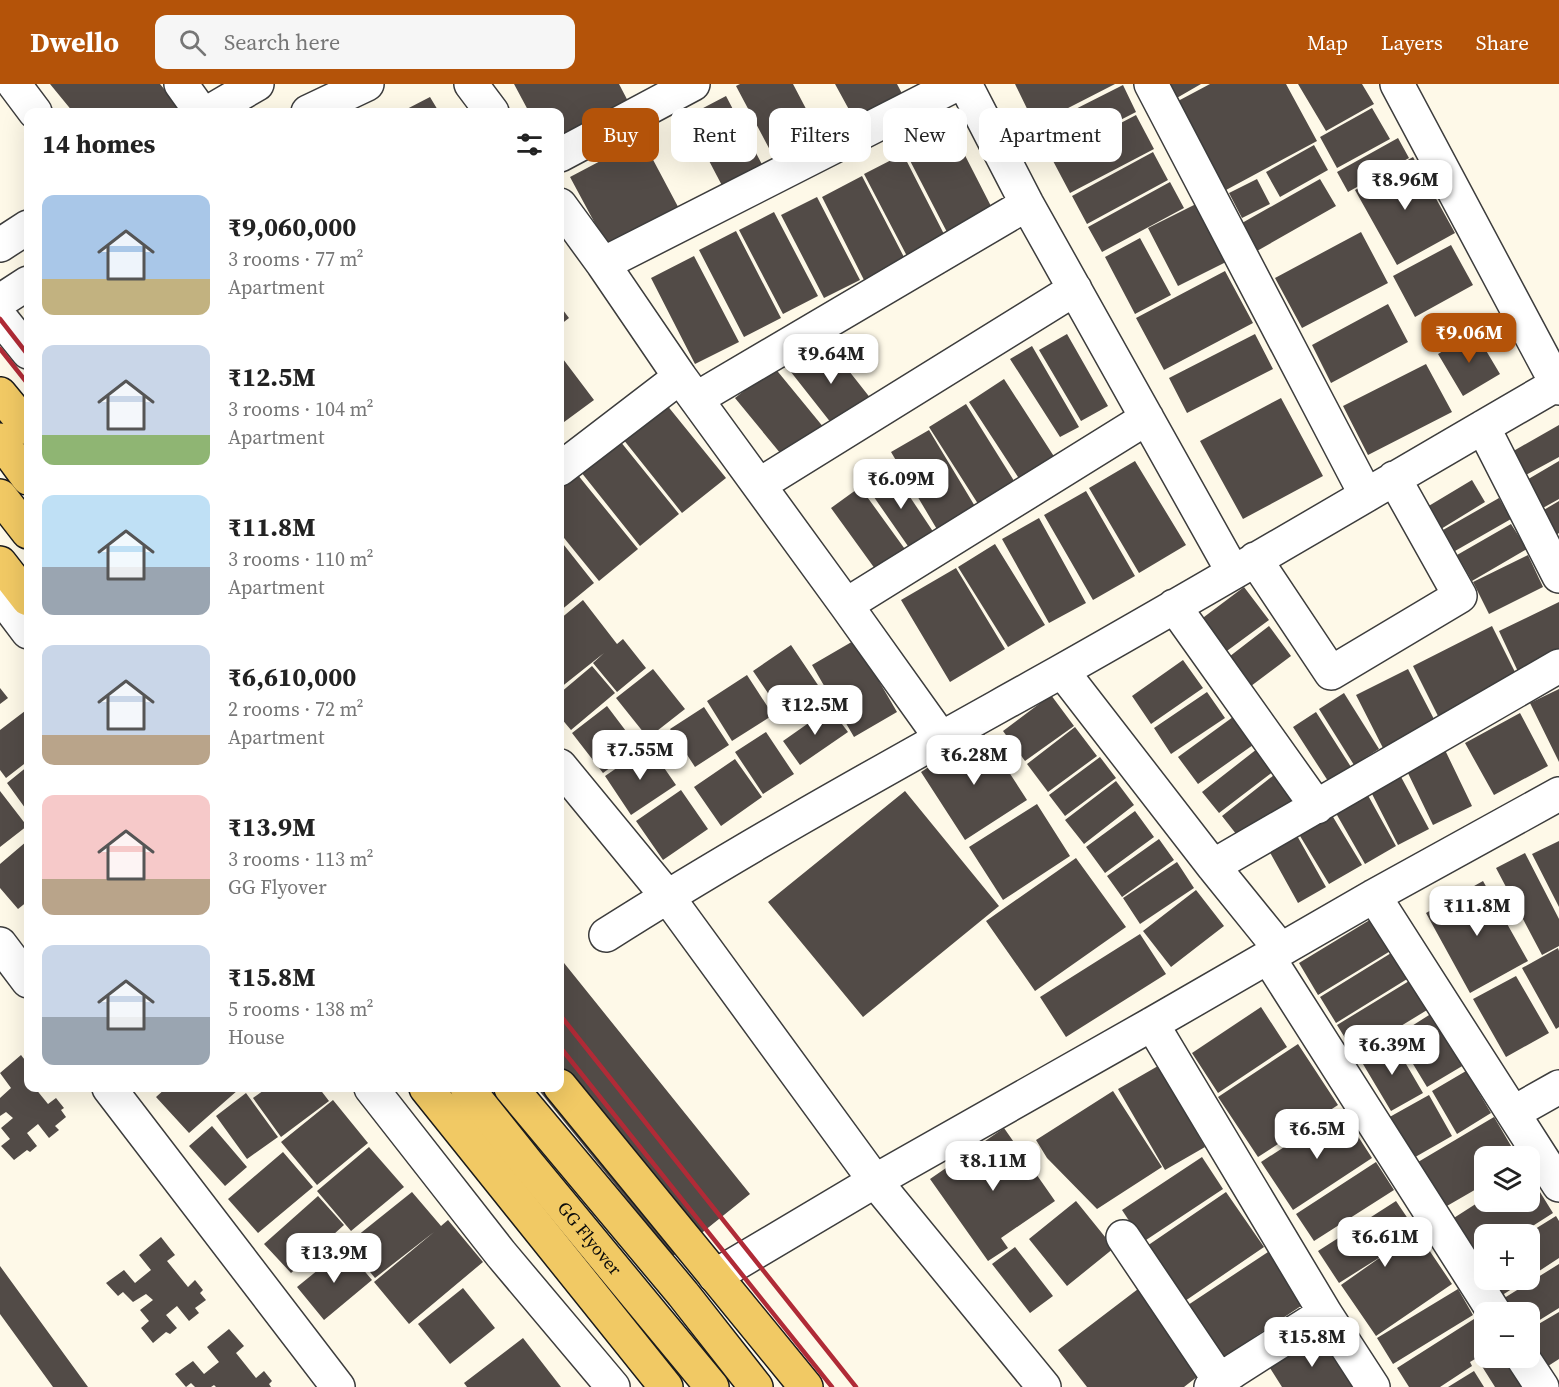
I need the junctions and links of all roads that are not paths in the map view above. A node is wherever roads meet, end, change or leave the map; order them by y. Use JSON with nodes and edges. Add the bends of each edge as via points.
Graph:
{"nodes":[{"id":1,"x":14,"y":84,"type":"edge"},
{"id":2,"x":181,"y":84,"type":"edge"},
{"id":3,"x":367,"y":84,"type":"edge"},
{"id":4,"x":471,"y":84,"type":"edge"},
{"id":5,"x":693,"y":84,"type":"edge"},
{"id":6,"x":957,"y":84,"type":"edge"},
{"id":7,"x":965,"y":84,"type":"edge"},
{"id":8,"x":1151,"y":84,"type":"edge"},
{"id":9,"x":1397,"y":84,"type":"edge"},
{"id":10,"x":251,"y":93,"type":"edge"},
{"id":11,"x":32,"y":108,"type":"edge"},
{"id":12,"x":198,"y":108,"type":"edge"},
{"id":13,"x":217,"y":108,"type":"edge"},
{"id":14,"x":316,"y":108,"type":"edge"},
{"id":15,"x":489,"y":108,"type":"edge"},
{"id":16,"x":564,"y":153,"type":"edge"},
{"id":17,"x":1027,"y":204,"type":"junction"},
{"id":18,"x":564,"y":210,"type":"edge"},
{"id":19,"x":24,"y":230,"type":"edge"},
{"id":20,"x":0,"y":245,"type":"edge"},
{"id":21,"x":603,"y":264,"type":"junction"},
{"id":22,"x":24,"y":286,"type":"edge"},
{"id":23,"x":1075,"y":289,"type":"junction"},
{"id":24,"x":0,"y":301,"type":"edge"},
{"id":25,"x":0,"y":317,"type":"edge"},
{"id":26,"x":24,"y":347,"type":"edge"},
{"id":27,"x":1558,"y":386,"type":"edge"},
{"id":28,"x":688,"y":388,"type":"junction"},
{"id":29,"x":0,"y":393,"type":"edge"},
{"id":30,"x":1147,"y":418,"type":"junction"},
{"id":31,"x":24,"y":423,"type":"edge"},
{"id":32,"x":1484,"y":426,"type":"junction"},
{"id":33,"x":0,"y":440,"type":"edge"},
{"id":34,"x":564,"y":467,"type":"edge"},
{"id":35,"x":24,"y":473,"type":"edge"},
{"id":36,"x":1394,"y":478,"type":"junction"},
{"id":37,"x":759,"y":485,"type":"junction"},
{"id":38,"x":1366,"y":495,"type":"junction"},
{"id":39,"x":0,"y":496,"type":"edge"},
{"id":40,"x":24,"y":527,"type":"edge"},
{"id":41,"x":0,"y":563,"type":"edge"},
{"id":42,"x":1244,"y":566,"type":"junction"},
{"id":43,"x":1559,"y":576,"type":"edge"},
{"id":44,"x":24,"y":594,"type":"edge"},
{"id":45,"x":0,"y":595,"type":"edge"},
{"id":46,"x":846,"y":605,"type":"junction"},
{"id":47,"x":1174,"y":606,"type":"junction"},
{"id":48,"x":24,"y":628,"type":"edge"},
{"id":49,"x":1559,"y":666,"type":"edge"},
{"id":50,"x":1062,"y":671,"type":"junction"},
{"id":51,"x":941,"y":738,"type":"junction"},
{"id":52,"x":564,"y":771,"type":"edge"},
{"id":53,"x":1559,"y":794,"type":"edge"},
{"id":54,"x":1317,"y":807,"type":"junction"},
{"id":55,"x":1213,"y":866,"type":"junction"},
{"id":56,"x":668,"y":896,"type":"junction"},
{"id":57,"x":1374,"y":896,"type":"junction"},
{"id":58,"x":606,"y":935,"type":"dead end"},
{"id":59,"x":0,"y":944,"type":"edge"},
{"id":60,"x":1274,"y":953,"type":"junction"},
{"id":61,"x":24,"y":976,"type":"edge"},
{"id":62,"x":1152,"y":1024,"type":"junction"},
{"id":63,"x":1559,"y":1088,"type":"edge"},
{"id":64,"x":564,"y":1091,"type":"edge"},
{"id":65,"x":112,"y":1092,"type":"edge"},
{"id":66,"x":374,"y":1092,"type":"edge"},
{"id":67,"x":429,"y":1092,"type":"edge"},
{"id":68,"x":470,"y":1092,"type":"edge"},
{"id":69,"x":514,"y":1092,"type":"edge"},
{"id":70,"x":1513,"y":1113,"type":"junction"},
{"id":71,"x":874,"y":1181,"type":"junction"},
{"id":72,"x":1559,"y":1185,"type":"edge"},
{"id":73,"x":1123,"y":1237,"type":"dead end"},
{"id":74,"x":715,"y":1276,"type":"junction"},
{"id":75,"x":1488,"y":1302,"type":"edge"},
{"id":76,"x":1325,"y":1313,"type":"junction"},
{"id":77,"x":1530,"y":1368,"type":"edge"},
{"id":78,"x":1228,"y":1381,"type":"edge"},
{"id":79,"x":338,"y":1387,"type":"edge"},
{"id":80,"x":614,"y":1387,"type":"edge"},
{"id":81,"x":666,"y":1387,"type":"edge"},
{"id":82,"x":712,"y":1387,"type":"edge"},
{"id":83,"x":756,"y":1387,"type":"edge"},
{"id":84,"x":806,"y":1387,"type":"edge"},
{"id":85,"x":1044,"y":1387,"type":"edge"},
{"id":86,"x":1373,"y":1387,"type":"edge"},
{"id":87,"x":1542,"y":1387,"type":"edge"}],
"edges":[{"from":1,"to":11,"type":"street"},
{"from":2,"to":12,"type":"street"},
{"from":3,"to":14,"type":"street"},
{"from":4,"to":15,"type":"street"},
{"from":5,"to":16,"type":"street"},
{"from":6,"to":21,"type":"street"},
{"from":7,"to":17,"type":"street"},
{"from":8,"to":38,"type":"street"},
{"from":9,"to":27,"type":"street"},
{"from":10,"to":13,"type":"street"},
{"from":17,"to":23,"type":"street"},
{"from":17,"to":28,"type":"street"},
{"from":18,"to":21,"type":"street"},
{"from":19,"to":20,"type":"street"},
{"from":21,"to":28,"type":"street"},
{"from":22,"to":24,"type":"street"},
{"from":23,"to":30,"type":"street"},
{"from":23,"to":37,"type":"street"},
{"from":25,"to":26,"type":"street"},
{"from":27,"to":32,"type":"street"},
{"from":28,"to":34,"type":"street"},
{"from":28,"to":37,"type":"street"},
{"from":29,"to":31,"type":"main road"},
{"from":30,"to":42,"type":"street"},
{"from":30,"to":46,"type":"street"},
{"from":32,"to":36,"type":"street"},
{"from":32,"to":43,"type":"street"},
{"from":33,"to":35,"type":"main road"},
{"from":36,"to":38,"type":"street"},
{"from":36,"to":42,"type":"street","via":[[1460,596],[1331,673]]},
{"from":37,"to":46,"type":"street"},
{"from":38,"to":42,"type":"street"},
{"from":39,"to":40,"type":"main road"},
{"from":41,"to":44,"type":"main road"},
{"from":42,"to":47,"type":"street"},
{"from":45,"to":48,"type":"street"},
{"from":46,"to":51,"type":"street"},
{"from":47,"to":50,"type":"street"},
{"from":47,"to":54,"type":"street"},
{"from":49,"to":54,"type":"street"},
{"from":50,"to":51,"type":"street"},
{"from":50,"to":55,"type":"street"},
{"from":51,"to":56,"type":"street"},
{"from":52,"to":56,"type":"street"},
{"from":53,"to":57,"type":"street"},
{"from":54,"to":55,"type":"street"},
{"from":55,"to":60,"type":"street"},
{"from":56,"to":58,"type":"street"},
{"from":56,"to":71,"type":"street"},
{"from":57,"to":60,"type":"street"},
{"from":57,"to":70,"type":"street"},
{"from":59,"to":61,"type":"street"},
{"from":60,"to":62,"type":"street"},
{"from":60,"to":75,"type":"street"},
{"from":62,"to":71,"type":"street"},
{"from":62,"to":76,"type":"street"},
{"from":63,"to":70,"type":"street"},
{"from":64,"to":74,"type":"main road"},
{"from":65,"to":79,"type":"street"},
{"from":66,"to":80,"type":"street","via":[[501,1254]]},
{"from":67,"to":81,"type":"main road","name":"GG Flyover"},
{"from":68,"to":82,"type":"main road","name":"GG Flyover"},
{"from":69,"to":83,"type":"main road"},
{"from":70,"to":72,"type":"street"},
{"from":71,"to":74,"type":"street"},
{"from":71,"to":85,"type":"street"},
{"from":73,"to":78,"type":"street"},
{"from":74,"to":84,"type":"main road"},
{"from":76,"to":78,"type":"street"},
{"from":76,"to":86,"type":"street"},
{"from":77,"to":87,"type":"street"}]}
